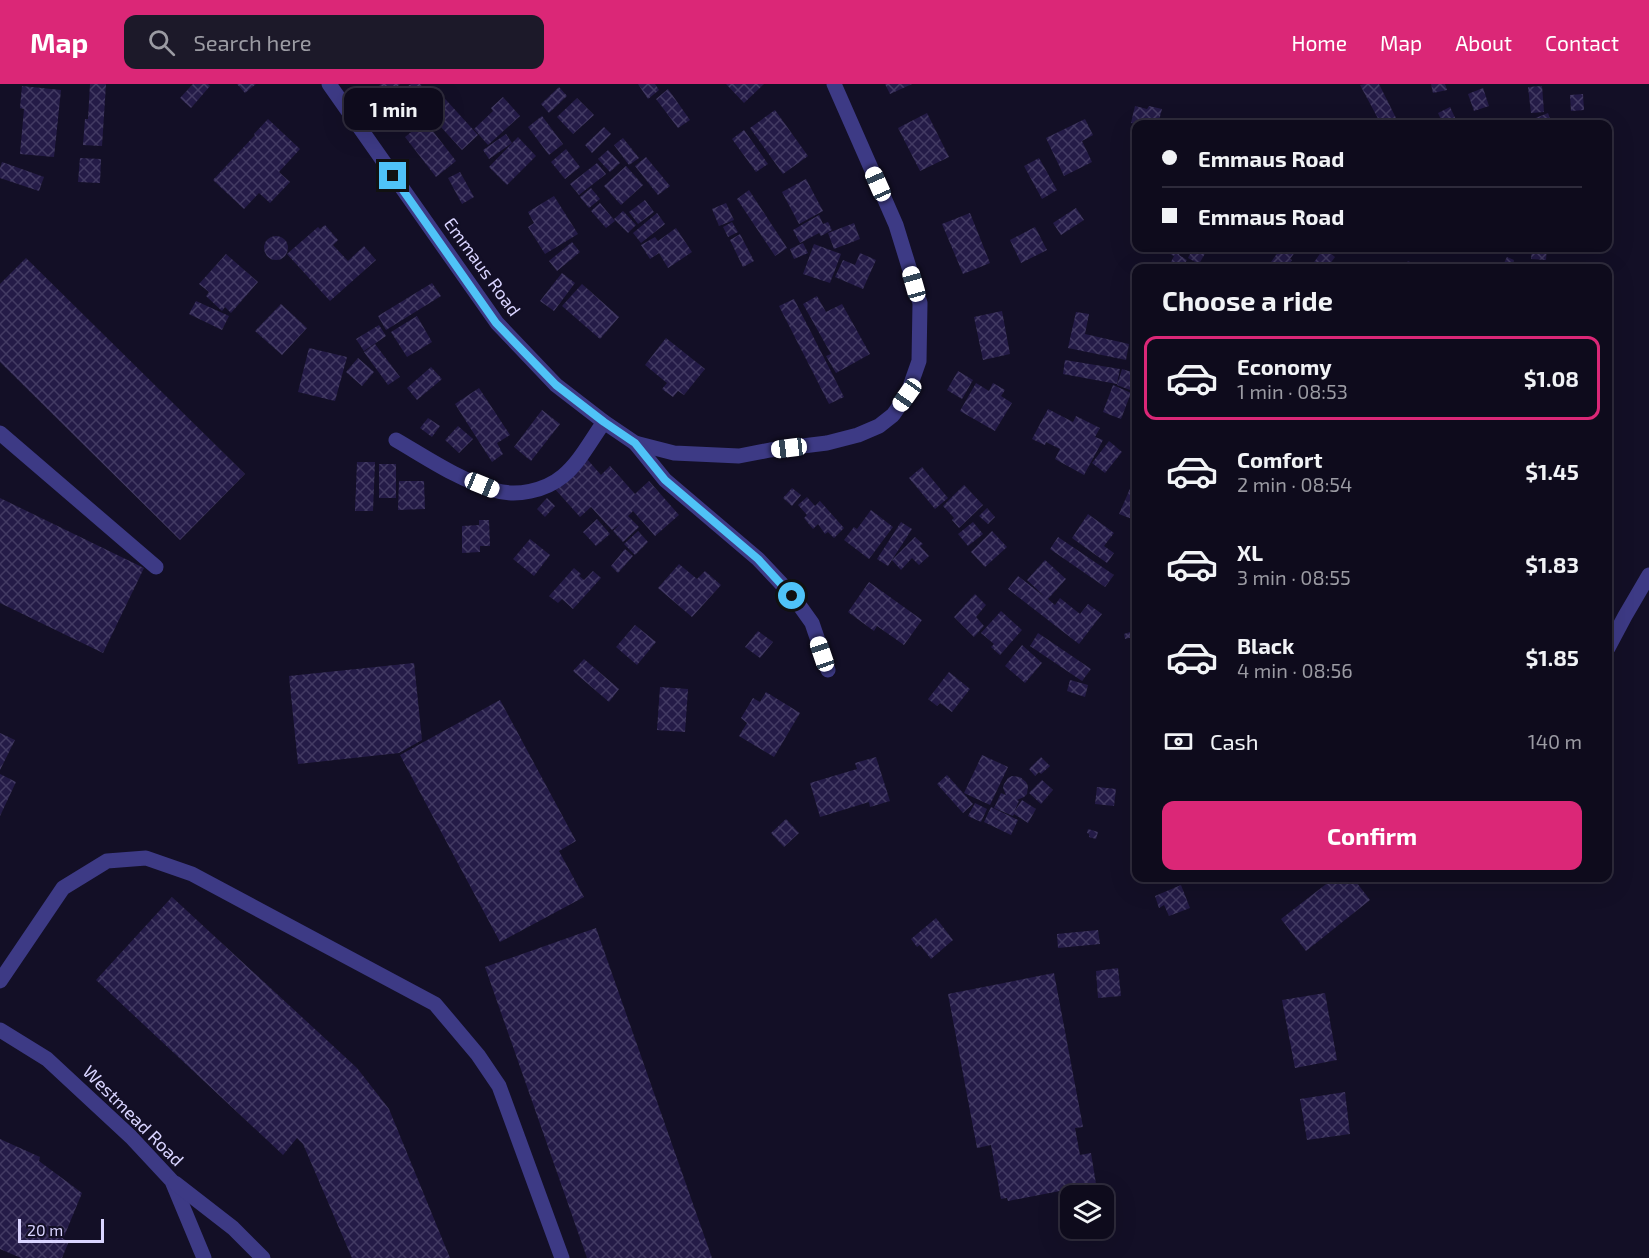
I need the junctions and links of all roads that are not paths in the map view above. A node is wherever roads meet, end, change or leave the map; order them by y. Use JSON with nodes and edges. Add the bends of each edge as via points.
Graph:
{"nodes":[{"id":1,"x":329,"y":84,"type":"edge"},
{"id":2,"x":834,"y":84,"type":"edge"},
{"id":3,"x":604,"y":422,"type":"junction"},
{"id":4,"x":0,"y":433,"type":"edge"},
{"id":5,"x":396,"y":440,"type":"dead end"},
{"id":6,"x":635,"y":443,"type":"junction"},
{"id":7,"x":156,"y":567,"type":"dead end"},
{"id":8,"x":1649,"y":575,"type":"edge"},
{"id":9,"x":1612,"y":640,"type":"edge"},
{"id":10,"x":828,"y":670,"type":"dead end"},
{"id":11,"x":0,"y":981,"type":"edge"},
{"id":12,"x":0,"y":1030,"type":"edge"},
{"id":13,"x":172,"y":1181,"type":"junction"},
{"id":14,"x":204,"y":1258,"type":"edge"},
{"id":15,"x":263,"y":1258,"type":"edge"},
{"id":16,"x":562,"y":1258,"type":"edge"}],
"edges":[{"from":1,"to":3,"type":"street","name":"Emmaus Road","via":[[496,323],[556,385]]},
{"from":2,"to":6,"type":"street","name":"Emmaus Road","via":[[896,225],[920,303],[920,361],[907,395],[893,415],[879,426],[827,443],[739,456],[674,453]]},
{"from":3,"to":5,"type":"street","via":[[578,461],[562,477],[546,488],[519,493],[495,491],[468,480]]},
{"from":3,"to":6,"type":"street","name":"Emmaus Road"},
{"from":4,"to":7,"type":"street"},
{"from":6,"to":10,"type":"street","name":"Emmaus Road","via":[[665,480],[758,559],[792,596],[812,624]]},
{"from":8,"to":9,"type":"street"},
{"from":11,"to":16,"type":"street","via":[[63,888],[107,861],[146,858],[192,874],[435,1004],[478,1054],[499,1086]]},
{"from":12,"to":13,"type":"street","name":"Westmead Road","via":[[47,1059]]},
{"from":13,"to":14,"type":"street","name":"Westmead Road"},
{"from":13,"to":15,"type":"street","via":[[233,1228]]}]}
